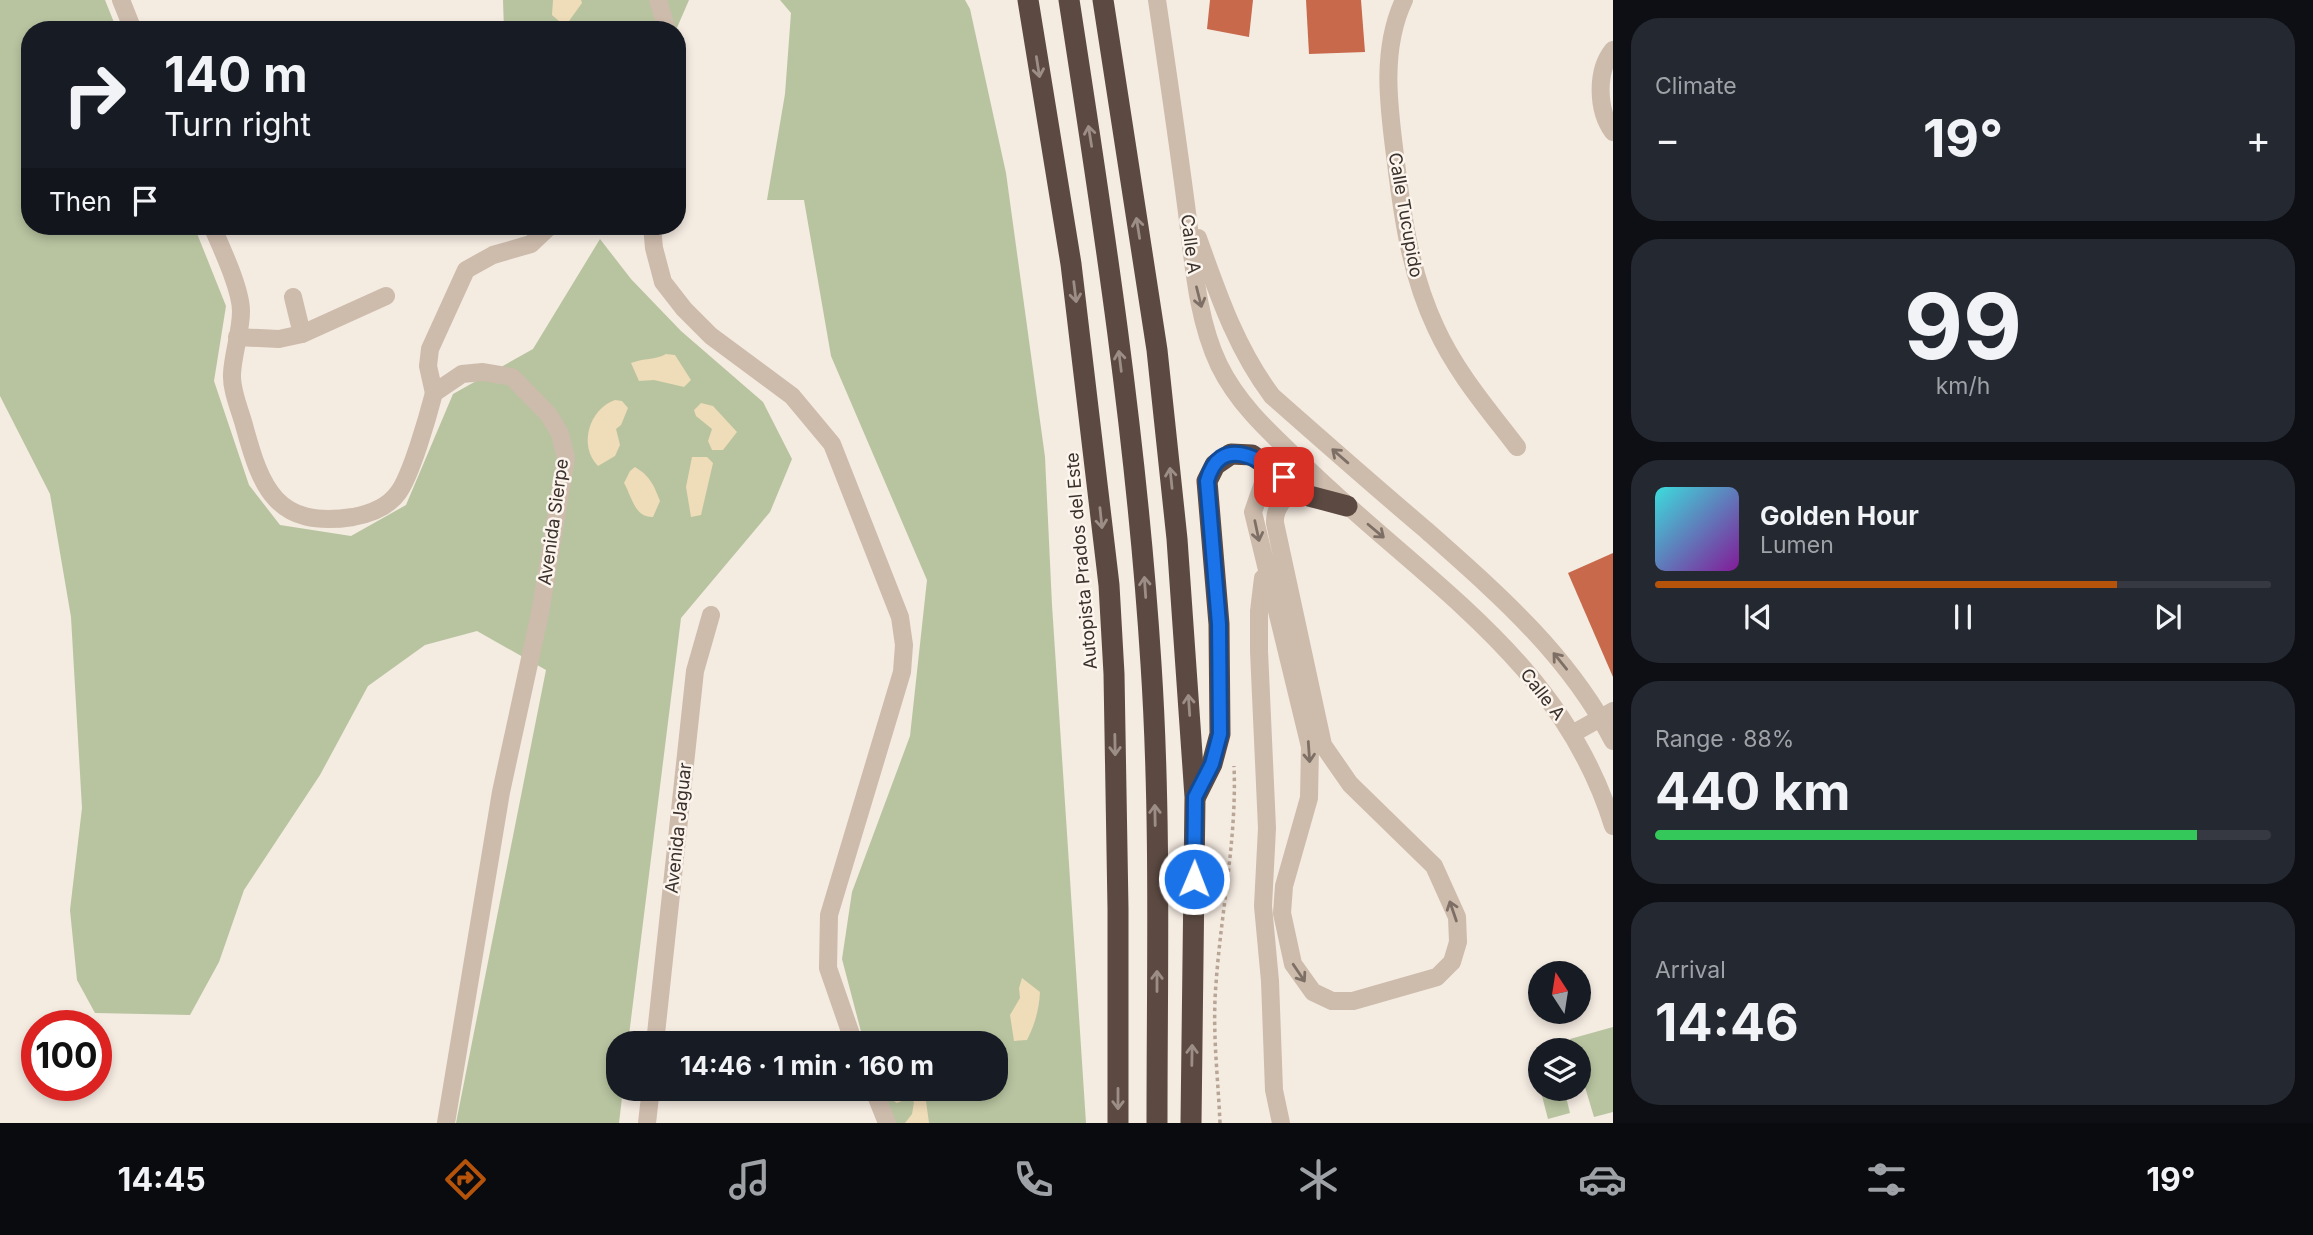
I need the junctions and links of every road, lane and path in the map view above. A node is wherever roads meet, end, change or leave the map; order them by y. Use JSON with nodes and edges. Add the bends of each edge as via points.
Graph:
{"nodes":[{"id":1,"x":121,"y":0,"type":"edge"},
{"id":2,"x":658,"y":0,"type":"edge"},
{"id":3,"x":1028,"y":0,"type":"edge"},
{"id":4,"x":1069,"y":0,"type":"edge"},
{"id":5,"x":1103,"y":0,"type":"edge"},
{"id":6,"x":1157,"y":0,"type":"edge"},
{"id":7,"x":1404,"y":0,"type":"edge"},
{"id":8,"x":129,"y":21,"type":"edge"},
{"id":9,"x":664,"y":21,"type":"edge"},
{"id":10,"x":1613,"y":50,"type":"edge"},
{"id":11,"x":1613,"y":132,"type":"edge"},
{"id":12,"x":1186,"y":205,"type":"junction"},
{"id":13,"x":216,"y":235,"type":"edge"},
{"id":14,"x":544,"y":235,"type":"edge"},
{"id":15,"x":653,"y":235,"type":"edge"},
{"id":16,"x":386,"y":296,"type":"dead end"},
{"id":17,"x":293,"y":297,"type":"dead end"},
{"id":18,"x":302,"y":334,"type":"junction"},
{"id":19,"x":237,"y":337,"type":"junction"},
{"id":20,"x":434,"y":393,"type":"junction"},
{"id":21,"x":1517,"y":447,"type":"dead end"},
{"id":22,"x":1269,"y":466,"type":"junction"},
{"id":23,"x":1299,"y":489,"type":"junction"},
{"id":24,"x":1346,"y":506,"type":"junction"},
{"id":25,"x":1264,"y":564,"type":"junction"},
{"id":26,"x":711,"y":615,"type":"dead end"},
{"id":27,"x":1607,"y":714,"type":"edge"},
{"id":28,"x":1572,"y":734,"type":"junction"},
{"id":29,"x":1613,"y":741,"type":"edge"},
{"id":30,"x":1233,"y":754,"type":"dead end"},
{"id":31,"x":1195,"y":797,"type":"junction"},
{"id":32,"x":1613,"y":826,"type":"edge"},
{"id":33,"x":1263,"y":906,"type":"junction"},
{"id":34,"x":1282,"y":913,"type":"junction"},
{"id":35,"x":657,"y":1031,"type":"edge"},
{"id":36,"x":850,"y":1031,"type":"edge"},
{"id":37,"x":650,"y":1101,"type":"edge"},
{"id":38,"x":878,"y":1101,"type":"edge"},
{"id":39,"x":446,"y":1123,"type":"edge"},
{"id":40,"x":647,"y":1123,"type":"edge"},
{"id":41,"x":887,"y":1123,"type":"edge"},
{"id":42,"x":1118,"y":1123,"type":"edge"},
{"id":43,"x":1157,"y":1123,"type":"edge"},
{"id":44,"x":1191,"y":1123,"type":"edge"},
{"id":45,"x":1220,"y":1123,"type":"edge"},
{"id":46,"x":1281,"y":1123,"type":"edge"}],
"edges":[{"from":1,"to":8,"type":"street"},
{"from":2,"to":9,"type":"street"},
{"from":3,"to":42,"type":"highway","name":"Autopista Prados del Este","one_way":true,"via":[[1072,264],[1109,584],[1118,909]]},
{"from":43,"to":4,"type":"highway","one_way":true,"via":[[1157,907],[1145,579],[1108,252]]},
{"from":31,"to":5,"type":"highway","one_way":true,"via":[[1177,539],[1157,351]]},
{"from":6,"to":12,"type":"street"},
{"from":7,"to":21,"type":"street","name":"Calle Tucupido","via":[[1395,18],[1388,63],[1409,254],[1420,291],[1458,369]]},
{"from":10,"to":11,"type":"street","via":[[1605,60],[1600,97]]},
{"from":12,"to":24,"type":"street","name":"Calle A","one_way":true,"via":[[1197,289],[1219,365],[1249,411]]},
{"from":27,"to":12,"type":"street","name":"Calle A","one_way":true,"via":[[1518,614],[1272,396],[1224,314]]},
{"from":13,"to":19,"type":"street","via":[[242,309]]},
{"from":14,"to":20,"type":"street","via":[[466,270],[430,349],[428,366]]},
{"from":15,"to":36,"type":"street","via":[[663,282],[684,309],[710,336],[792,396],[832,444],[900,617],[902,672],[829,915],[828,968]]},
{"from":16,"to":18,"type":"street"},
{"from":17,"to":18,"type":"street"},
{"from":18,"to":19,"type":"street","via":[[279,340]]},
{"from":19,"to":20,"type":"street","via":[[232,377],[254,460],[275,500],[297,513],[326,520],[356,517],[383,507],[399,492]]},
{"from":20,"to":39,"type":"street","name":"Avenida Sierpe","via":[[462,374],[512,377],[549,415],[566,458],[540,613],[501,792]]},
{"from":22,"to":23,"type":"highway"},
{"from":22,"to":25,"type":"street","one_way":true,"via":[[1253,512]]},
{"from":22,"to":31,"type":"highway","via":[[1252,455],[1231,454],[1215,465],[1207,481],[1219,624],[1220,734],[1212,764]]},
{"from":23,"to":24,"type":"highway"},
{"from":34,"to":23,"type":"street","one_way":true,"via":[[1293,964],[1313,992],[1332,1000],[1353,1001],[1437,977],[1452,962],[1458,942],[1457,917],[1434,866],[1350,784],[1323,745],[1275,523],[1284,499]]},
{"from":24,"to":28,"type":"street","name":"Calle A","one_way":true,"via":[[1494,635],[1558,710]]},
{"from":25,"to":33,"type":"street","via":[[1259,611],[1267,828]]},
{"from":25,"to":34,"type":"street","one_way":true,"via":[[1310,747],[1309,798],[1284,886]]},
{"from":26,"to":35,"type":"street","name":"Avenida Jaguar","via":[[695,671]]},
{"from":27,"to":28,"type":"street"},
{"from":27,"to":29,"type":"street","name":"Calle A"},
{"from":28,"to":32,"type":"street","name":"Calle A","via":[[1590,765]]},
{"from":30,"to":45,"type":"path","via":[[1235,794],[1216,986]]},
{"from":44,"to":31,"type":"highway","one_way":true},
{"from":33,"to":34,"type":"street"},
{"from":33,"to":46,"type":"street","via":[[1274,1090]]},
{"from":37,"to":40,"type":"street"},
{"from":38,"to":41,"type":"street"}]}
